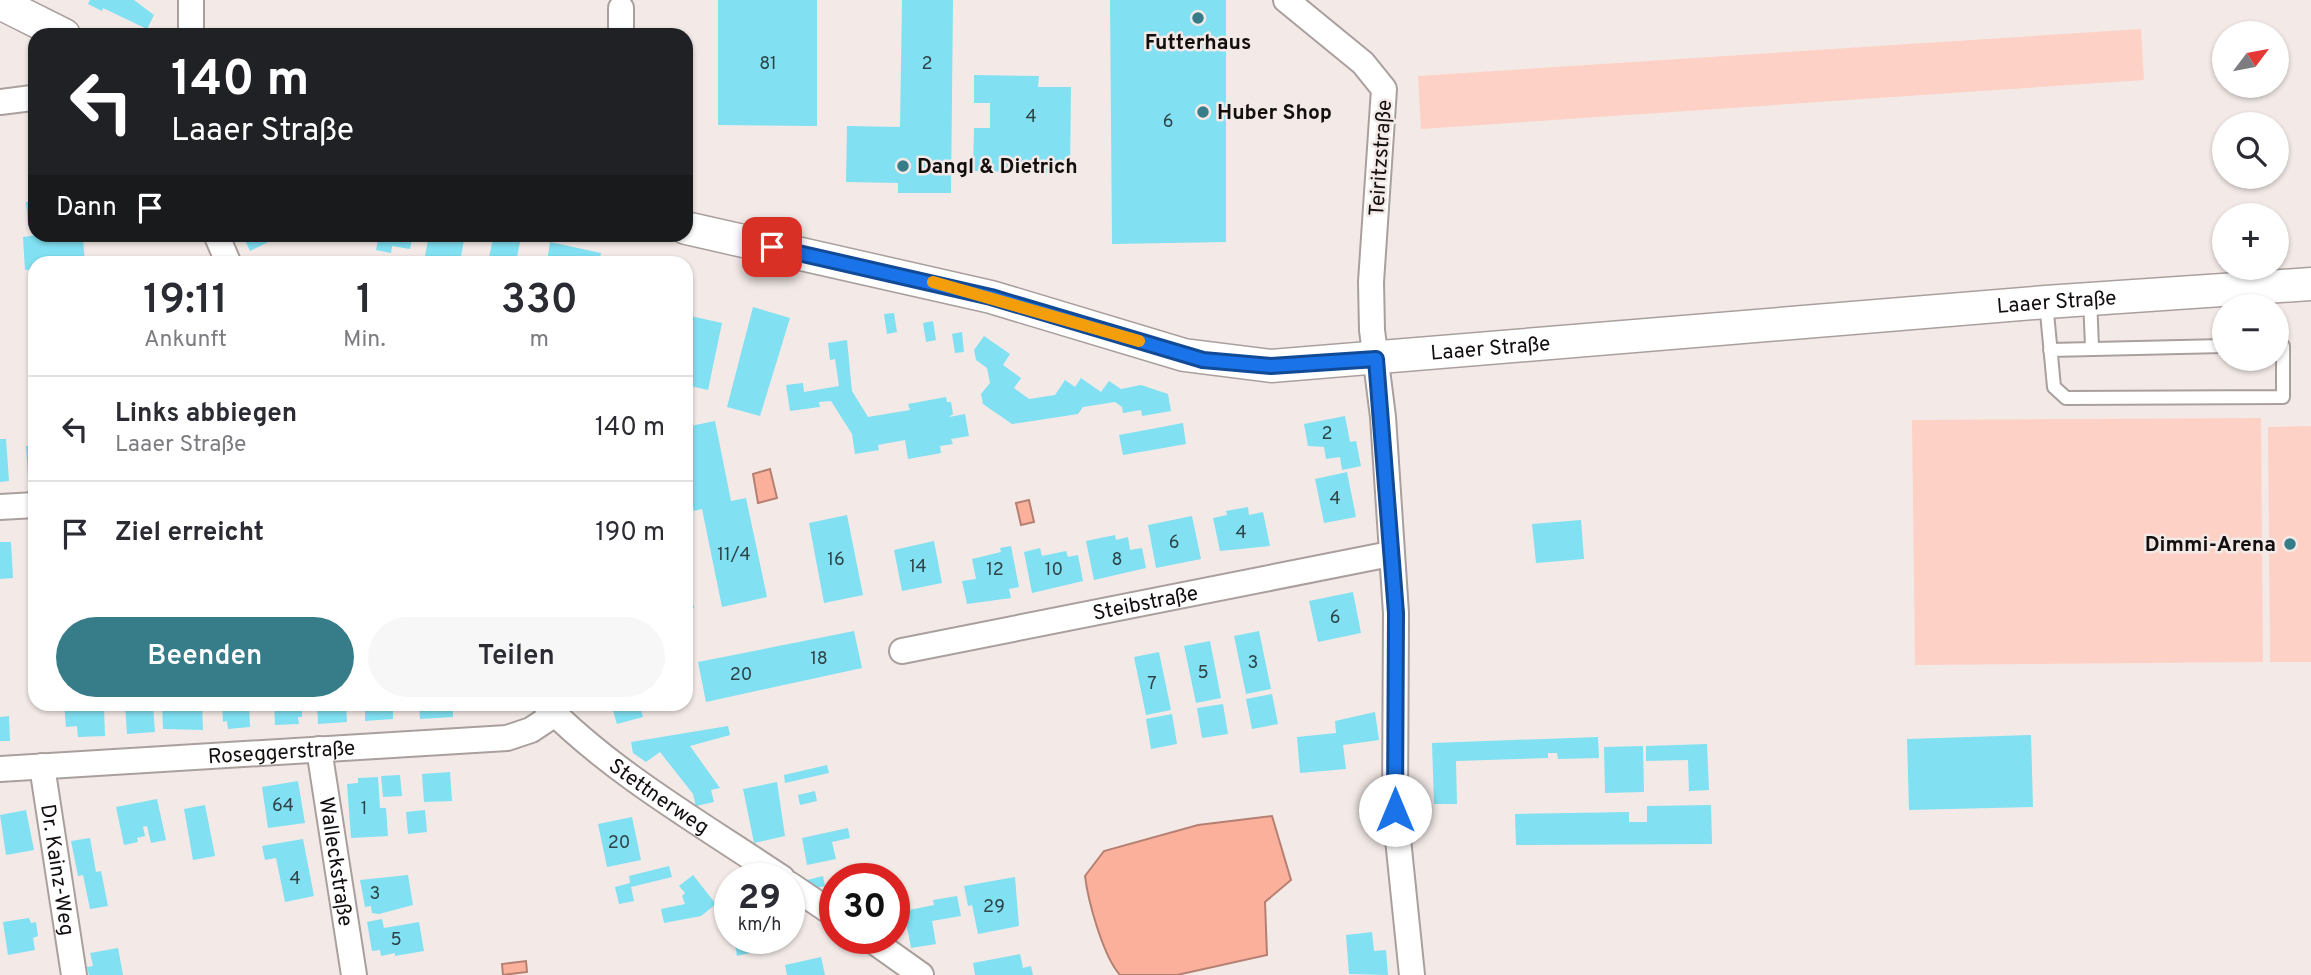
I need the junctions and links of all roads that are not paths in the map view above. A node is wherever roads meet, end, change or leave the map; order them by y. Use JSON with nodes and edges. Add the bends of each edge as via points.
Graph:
{"nodes":[{"id":1,"x":191,"y":0,"type":"edge"},
{"id":2,"x":1286,"y":0,"type":"edge"},
{"id":3,"x":0,"y":3,"type":"edge"},
{"id":4,"x":621,"y":8,"type":"dead end"},
{"id":5,"x":50,"y":28,"type":"edge"},
{"id":6,"x":191,"y":28,"type":"edge"},
{"id":7,"x":621,"y":28,"type":"edge"},
{"id":8,"x":28,"y":98,"type":"edge"},
{"id":9,"x":0,"y":102,"type":"edge"},
{"id":10,"x":693,"y":230,"type":"edge"},
{"id":11,"x":2311,"y":284,"type":"edge"},
{"id":12,"x":2090,"y":298,"type":"junction"},
{"id":13,"x":2046,"y":302,"type":"junction"},
{"id":14,"x":2092,"y":346,"type":"junction"},
{"id":15,"x":2212,"y":346,"type":"edge"},
{"id":16,"x":2050,"y":349,"type":"junction"},
{"id":17,"x":1376,"y":359,"type":"junction"},
{"id":18,"x":2283,"y":371,"type":"edge"},
{"id":19,"x":28,"y":506,"type":"edge"},
{"id":20,"x":0,"y":508,"type":"edge"},
{"id":21,"x":1390,"y":554,"type":"junction"},
{"id":22,"x":902,"y":651,"type":"dead end"},
{"id":23,"x":548,"y":711,"type":"edge"},
{"id":24,"x":553,"y":711,"type":"edge"},
{"id":25,"x":319,"y":749,"type":"junction"},
{"id":26,"x":42,"y":766,"type":"junction"},
{"id":27,"x":0,"y":769,"type":"edge"},
{"id":28,"x":760,"y":863,"type":"edge"},
{"id":29,"x":891,"y":954,"type":"edge"},
{"id":30,"x":74,"y":975,"type":"edge"},
{"id":31,"x":354,"y":975,"type":"edge"},
{"id":32,"x":921,"y":975,"type":"edge"},
{"id":33,"x":1412,"y":975,"type":"edge"}],
"edges":[{"from":1,"to":6,"type":"street"},
{"from":2,"to":17,"type":"street","name":"Teiritzstraße","via":[[1363,63],[1384,89],[1371,282]]},
{"from":3,"to":5,"type":"street"},
{"from":4,"to":7,"type":"street"},
{"from":8,"to":9,"type":"street"},
{"from":10,"to":17,"type":"street","name":"Laaer Straße","via":[[979,293],[1203,360],[1271,366]]},
{"from":11,"to":12,"type":"street","name":"Laaer Straße"},
{"from":12,"to":13,"type":"street","name":"Laaer Straße"},
{"from":12,"to":14,"type":"lane"},
{"from":13,"to":16,"type":"lane"},
{"from":13,"to":17,"type":"street","name":"Laaer Straße"},
{"from":14,"to":15,"type":"lane"},
{"from":14,"to":16,"type":"lane"},
{"from":16,"to":18,"type":"lane","via":[[2054,387],[2066,398],[2283,397]]},
{"from":17,"to":21,"type":"street"},
{"from":19,"to":20,"type":"street"},
{"from":21,"to":22,"type":"street","name":"Steibstraße"},
{"from":21,"to":33,"type":"street","via":[[1396,613],[1395,810]]},
{"from":23,"to":25,"type":"street","name":"Roseggerstraße","via":[[531,730],[507,738]]},
{"from":24,"to":28,"type":"street","name":"Stettnerweg","via":[[658,794]]},
{"from":25,"to":26,"type":"street","name":"Roseggerstraße"},
{"from":25,"to":31,"type":"street","name":"Walleckstraße"},
{"from":26,"to":27,"type":"street","name":"Roseggerstraße"},
{"from":26,"to":30,"type":"street","name":"Dr. Kainz-Weg"},
{"from":29,"to":32,"type":"street"}]}
